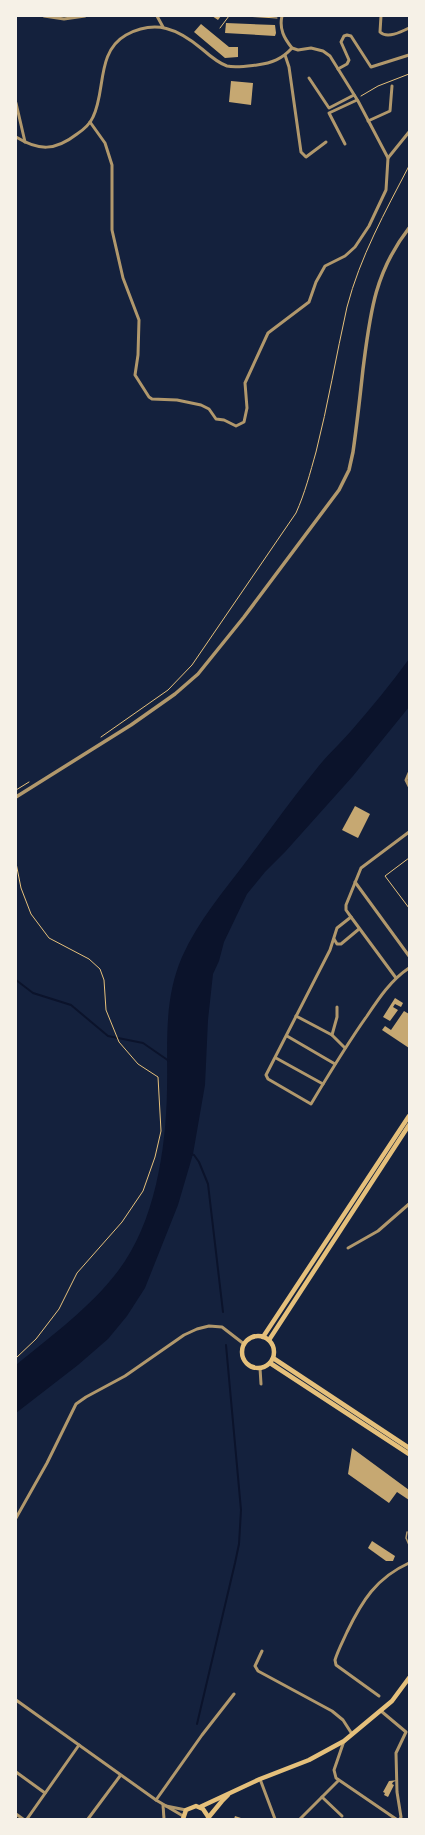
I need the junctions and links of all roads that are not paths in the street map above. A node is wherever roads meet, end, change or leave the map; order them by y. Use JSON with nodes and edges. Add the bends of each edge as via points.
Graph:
{"nodes":[{"id":1,"x":44,"y":16,"type":"edge"},
{"id":2,"x":85,"y":16,"type":"edge"},
{"id":3,"x":157,"y":16,"type":"edge"},
{"id":4,"x":381,"y":16,"type":"edge"},
{"id":5,"x":282,"y":17,"type":"edge"},
{"id":6,"x":162,"y":27,"type":"junction"},
{"id":7,"x":409,"y":28,"type":"edge"},
{"id":8,"x":292,"y":48,"type":"junction"},
{"id":9,"x":285,"y":55,"type":"junction"},
{"id":10,"x":409,"y":55,"type":"edge"},
{"id":11,"x":338,"y":69,"type":"junction"},
{"id":12,"x":309,"y":78,"type":"dead end"},
{"id":13,"x":392,"y":86,"type":"dead end"},
{"id":14,"x":354,"y":95,"type":"junction"},
{"id":15,"x":357,"y":99,"type":"junction"},
{"id":16,"x":16,"y":103,"type":"edge"},
{"id":17,"x":368,"y":121,"type":"junction"},
{"id":18,"x":90,"y":122,"type":"junction"},
{"id":19,"x":409,"y":132,"type":"edge"},
{"id":20,"x":16,"y":137,"type":"edge"},
{"id":21,"x":25,"y":142,"type":"junction"},
{"id":22,"x":326,"y":142,"type":"dead end"},
{"id":23,"x":345,"y":144,"type":"dead end"},
{"id":24,"x":388,"y":158,"type":"junction"},
{"id":25,"x":409,"y":228,"type":"edge"},
{"id":26,"x":409,"y":773,"type":"edge"},
{"id":27,"x":409,"y":786,"type":"edge"},
{"id":28,"x":16,"y":797,"type":"edge"},
{"id":29,"x":409,"y":832,"type":"edge"},
{"id":30,"x":355,"y":882,"type":"junction"},
{"id":31,"x":351,"y":917,"type":"junction"},
{"id":32,"x":359,"y":929,"type":"junction"},
{"id":33,"x":334,"y":939,"type":"junction"},
{"id":34,"x":409,"y":956,"type":"edge"},
{"id":35,"x":409,"y":968,"type":"edge"},
{"id":36,"x":396,"y":978,"type":"junction"},
{"id":37,"x":337,"y":1007,"type":"dead end"},
{"id":38,"x":296,"y":1016,"type":"junction"},
{"id":39,"x":332,"y":1035,"type":"junction"},
{"id":40,"x":286,"y":1036,"type":"junction"},
{"id":41,"x":345,"y":1048,"type":"junction"},
{"id":42,"x":276,"y":1058,"type":"junction"},
{"id":43,"x":335,"y":1064,"type":"junction"},
{"id":44,"x":323,"y":1084,"type":"junction"},
{"id":45,"x":409,"y":1116,"type":"edge"},
{"id":46,"x":409,"y":1125,"type":"edge"},
{"id":47,"x":409,"y":1204,"type":"edge"},
{"id":48,"x":348,"y":1248,"type":"dead end"},
{"id":49,"x":263,"y":1337,"type":"junction"},
{"id":50,"x":269,"y":1340,"type":"junction"},
{"id":51,"x":244,"y":1344,"type":"junction"},
{"id":52,"x":273,"y":1358,"type":"junction"},
{"id":53,"x":270,"y":1363,"type":"junction"},
{"id":54,"x":260,"y":1368,"type":"junction"},
{"id":55,"x":262,"y":1384,"type":"dead end"},
{"id":56,"x":409,"y":1448,"type":"edge"},
{"id":57,"x":409,"y":1454,"type":"edge"},
{"id":58,"x":16,"y":1518,"type":"edge"},
{"id":59,"x":407,"y":1532,"type":"dead end"},
{"id":60,"x":409,"y":1545,"type":"edge"},
{"id":61,"x":409,"y":1563,"type":"edge"},
{"id":62,"x":262,"y":1651,"type":"dead end"},
{"id":63,"x":409,"y":1678,"type":"edge"},
{"id":64,"x":234,"y":1694,"type":"dead end"},
{"id":65,"x":378,"y":1696,"type":"dead end"},
{"id":66,"x":16,"y":1701,"type":"edge"},
{"id":67,"x":381,"y":1711,"type":"junction"},
{"id":68,"x":352,"y":1734,"type":"junction"},
{"id":69,"x":344,"y":1741,"type":"junction"},
{"id":70,"x":79,"y":1745,"type":"junction"},
{"id":71,"x":16,"y":1772,"type":"edge"},
{"id":72,"x":120,"y":1776,"type":"junction"},
{"id":73,"x":260,"y":1779,"type":"junction"},
{"id":74,"x":338,"y":1781,"type":"junction"},
{"id":75,"x":233,"y":1792,"type":"junction"},
{"id":76,"x":45,"y":1793,"type":"junction"},
{"id":77,"x":322,"y":1797,"type":"junction"},
{"id":78,"x":156,"y":1800,"type":"junction"},
{"id":79,"x":162,"y":1805,"type":"junction"},
{"id":80,"x":200,"y":1807,"type":"junction"},
{"id":81,"x":186,"y":1810,"type":"junction"},
{"id":82,"x":16,"y":1814,"type":"edge"},
{"id":83,"x":342,"y":1816,"type":"dead end"},
{"id":84,"x":183,"y":1818,"type":"edge"},
{"id":85,"x":208,"y":1818,"type":"edge"},
{"id":86,"x":23,"y":1819,"type":"edge"},
{"id":87,"x":27,"y":1819,"type":"edge"},
{"id":88,"x":88,"y":1819,"type":"edge"},
{"id":89,"x":164,"y":1819,"type":"edge"},
{"id":90,"x":275,"y":1819,"type":"edge"},
{"id":91,"x":300,"y":1819,"type":"edge"},
{"id":92,"x":396,"y":1819,"type":"edge"},
{"id":93,"x":400,"y":1819,"type":"edge"}],
"edges":[{"from":1,"to":2,"type":"street","via":[[64,19]]},
{"from":3,"to":6,"type":"street"},
{"from":4,"to":7,"type":"street","via":[[380,30],[384,35],[389,36]]},
{"from":5,"to":8,"type":"street","via":[[283,34]]},
{"from":6,"to":9,"type":"street","via":[[186,36],[226,66],[265,64]]},
{"from":6,"to":18,"type":"street","via":[[145,27],[134,31],[114,45],[106,59],[96,111]]},
{"from":8,"to":9,"type":"street"},
{"from":8,"to":11,"type":"street","via":[[323,51],[330,56]]},
{"from":9,"to":22,"type":"street","via":[[301,152],[306,157]]},
{"from":10,"to":11,"type":"street","via":[[371,67],[351,36],[347,35],[341,42],[349,62]]},
{"from":11,"to":14,"type":"street"},
{"from":12,"to":14,"type":"street","via":[[329,108]]},
{"from":13,"to":17,"type":"street","via":[[390,111]]},
{"from":14,"to":15,"type":"street"},
{"from":15,"to":17,"type":"street"},
{"from":15,"to":23,"type":"street","via":[[330,113]]},
{"from":16,"to":21,"type":"street"},
{"from":17,"to":24,"type":"street"},
{"from":18,"to":21,"type":"street","via":[[59,145],[41,147]]},
{"from":18,"to":24,"type":"street","via":[[105,143],[112,165],[112,230],[123,278],[139,320],[135,375],[148,397],[201,405],[209,409],[216,419],[236,426],[244,422],[247,408],[245,383],[268,333],[309,302],[325,266],[345,256],[358,242],[386,190]]},
{"from":19,"to":24,"type":"street"},
{"from":20,"to":21,"type":"street"},
{"from":25,"to":28,"type":"street","via":[[395,246],[378,282],[368,324],[353,452],[349,470],[339,490],[213,658],[192,679],[132,725]]},
{"from":26,"to":27,"type":"street","via":[[406,780]]},
{"from":29,"to":30,"type":"street","via":[[361,868]]},
{"from":30,"to":31,"type":"street","via":[[346,905]]},
{"from":30,"to":34,"type":"street"},
{"from":31,"to":32,"type":"street"},
{"from":31,"to":33,"type":"street","via":[[337,928]]},
{"from":32,"to":33,"type":"street","via":[[341,944]]},
{"from":32,"to":36,"type":"street"},
{"from":33,"to":38,"type":"street"},
{"from":35,"to":36,"type":"street"},
{"from":36,"to":41,"type":"street"},
{"from":37,"to":39,"type":"street"},
{"from":38,"to":39,"type":"street"},
{"from":38,"to":40,"type":"street"},
{"from":39,"to":41,"type":"street"},
{"from":40,"to":42,"type":"street"},
{"from":40,"to":43,"type":"street"},
{"from":41,"to":43,"type":"street"},
{"from":42,"to":44,"type":"street"},
{"from":42,"to":44,"type":"street","via":[[266,1075],[268,1079],[311,1104]]},
{"from":43,"to":44,"type":"street"},
{"from":45,"to":49,"type":"main road"},
{"from":46,"to":50,"type":"main road"},
{"from":47,"to":48,"type":"street","via":[[378,1230]]},
{"from":49,"to":50,"type":"main road"},
{"from":49,"to":51,"type":"main road","via":[[251,1337]]},
{"from":50,"to":52,"type":"main road","via":[[274,1350]]},
{"from":51,"to":54,"type":"main road","via":[[241,1353],[245,1362],[250,1367]]},
{"from":51,"to":58,"type":"street","via":[[222,1327],[209,1326],[197,1330],[184,1335],[125,1376],[76,1404]]},
{"from":52,"to":53,"type":"main road"},
{"from":52,"to":56,"type":"main road"},
{"from":53,"to":54,"type":"main road"},
{"from":53,"to":57,"type":"main road"},
{"from":54,"to":55,"type":"street"},
{"from":59,"to":60,"type":"lane"},
{"from":61,"to":65,"type":"street","via":[[394,1570],[367,1594],[335,1660],[336,1665]]},
{"from":62,"to":68,"type":"street","via":[[255,1666],[258,1670],[332,1711],[343,1720]]},
{"from":63,"to":67,"type":"main road","via":[[400,1692]]},
{"from":64,"to":78,"type":"street"},
{"from":66,"to":70,"type":"street"},
{"from":67,"to":68,"type":"main road"},
{"from":67,"to":93,"type":"street","via":[[406,1732],[396,1753]]},
{"from":68,"to":69,"type":"main road"},
{"from":69,"to":73,"type":"main road","via":[[309,1760]]},
{"from":69,"to":74,"type":"street","via":[[334,1770]]},
{"from":70,"to":72,"type":"street"},
{"from":70,"to":76,"type":"street"},
{"from":71,"to":76,"type":"street"},
{"from":72,"to":78,"type":"street"},
{"from":72,"to":88,"type":"street"},
{"from":73,"to":75,"type":"main road"},
{"from":73,"to":90,"type":"street"},
{"from":74,"to":77,"type":"street"},
{"from":74,"to":92,"type":"street"},
{"from":75,"to":80,"type":"main road"},
{"from":75,"to":85,"type":"main road"},
{"from":76,"to":87,"type":"street"},
{"from":77,"to":83,"type":"street"},
{"from":77,"to":91,"type":"street"},
{"from":78,"to":79,"type":"street"},
{"from":79,"to":81,"type":"street"},
{"from":79,"to":84,"type":"street"},
{"from":79,"to":89,"type":"street"},
{"from":80,"to":81,"type":"main road","via":[[193,1806]]},
{"from":80,"to":85,"type":"main road","via":[[206,1811]]},
{"from":81,"to":84,"type":"main road"},
{"from":82,"to":86,"type":"street"}]}
